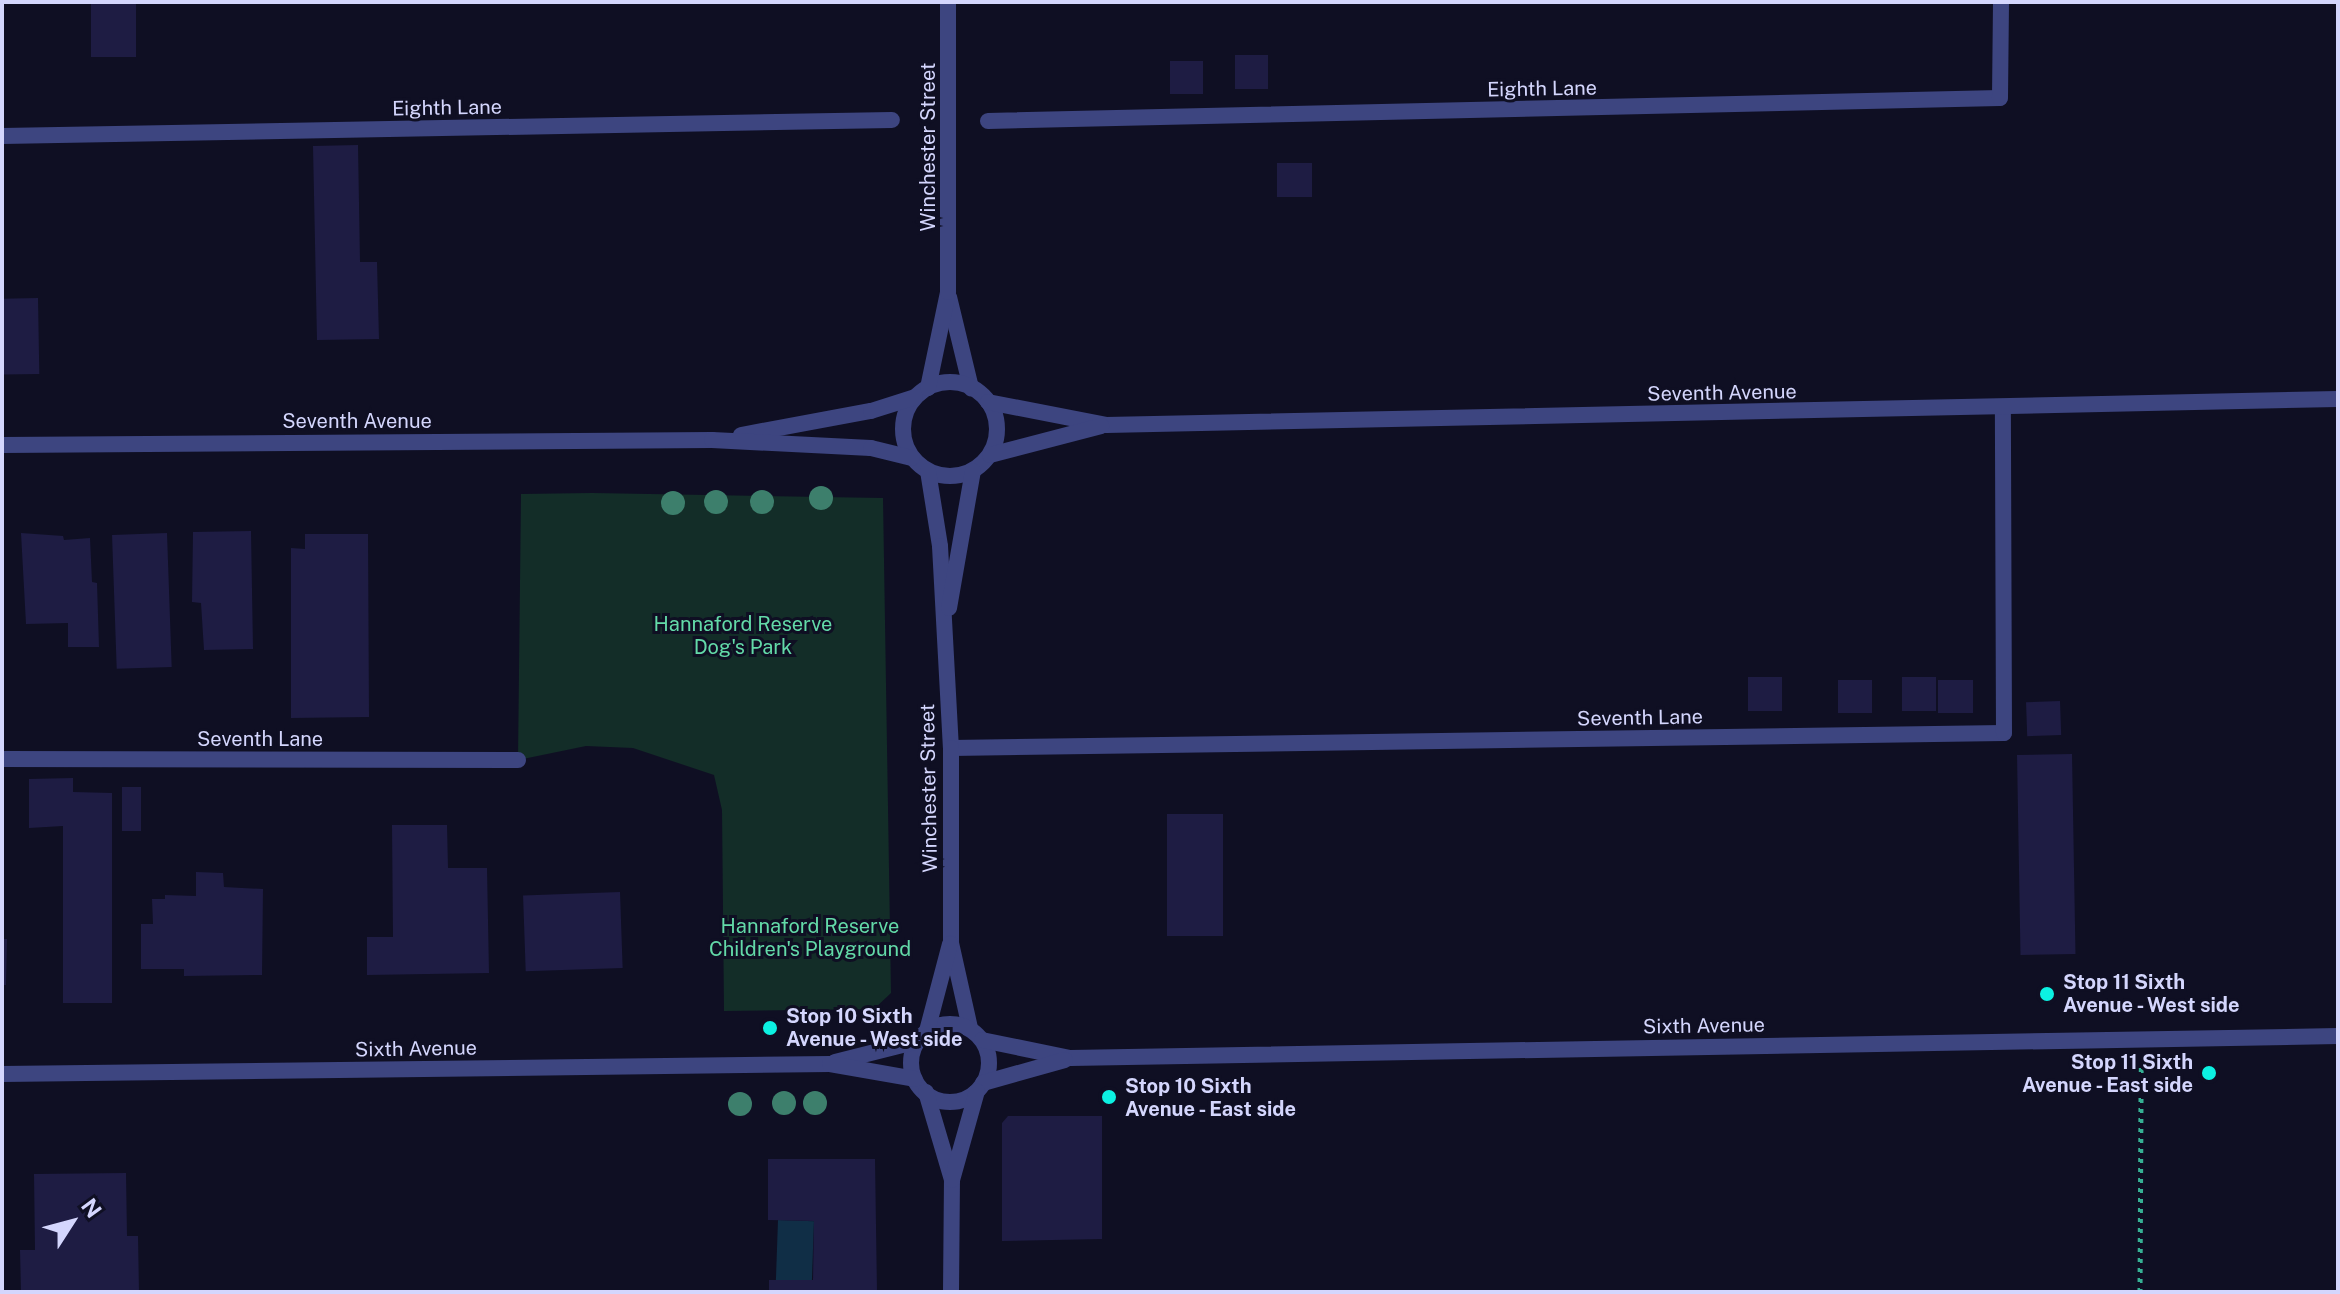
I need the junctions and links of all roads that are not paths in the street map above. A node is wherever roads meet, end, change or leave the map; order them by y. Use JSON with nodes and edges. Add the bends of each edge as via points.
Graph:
{"nodes":[{"id":1,"x":948,"y":2,"type":"edge"},
{"id":2,"x":2001,"y":2,"type":"edge"},
{"id":3,"x":892,"y":120,"type":"dead end"},
{"id":4,"x":988,"y":121,"type":"dead end"},
{"id":5,"x":2,"y":136,"type":"edge"},
{"id":6,"x":948,"y":292,"type":"junction"},
{"id":7,"x":971,"y":388,"type":"junction"},
{"id":8,"x":921,"y":392,"type":"junction"},
{"id":9,"x":2338,"y":399,"type":"edge"},
{"id":10,"x":988,"y":402,"type":"junction"},
{"id":11,"x":2003,"y":407,"type":"junction"},
{"id":12,"x":1106,"y":425,"type":"junction"},
{"id":13,"x":712,"y":440,"type":"junction"},
{"id":14,"x":2,"y":445,"type":"edge"},
{"id":15,"x":990,"y":455,"type":"junction"},
{"id":16,"x":912,"y":458,"type":"junction"},
{"id":17,"x":928,"y":471,"type":"junction"},
{"id":18,"x":973,"y":471,"type":"junction"},
{"id":19,"x":944,"y":633,"type":"junction"},
{"id":20,"x":951,"y":748,"type":"junction"},
{"id":21,"x":2,"y":759,"type":"edge"},
{"id":22,"x":518,"y":760,"type":"dead end"},
{"id":23,"x":951,"y":943,"type":"junction"},
{"id":24,"x":976,"y":1034,"type":"junction"},
{"id":25,"x":922,"y":1036,"type":"junction"},
{"id":26,"x":2338,"y":1036,"type":"edge"},
{"id":27,"x":1070,"y":1058,"type":"junction"},
{"id":28,"x":830,"y":1064,"type":"junction"},
{"id":29,"x":2,"y":1074,"type":"edge"},
{"id":30,"x":920,"y":1086,"type":"junction"},
{"id":31,"x":980,"y":1087,"type":"junction"},
{"id":32,"x":952,"y":1180,"type":"junction"},
{"id":33,"x":951,"y":1292,"type":"edge"}],
"edges":[{"from":1,"to":6,"type":"street","name":"Winchester Street"},
{"from":2,"to":4,"type":"street","name":"Eighth Lane","via":[[2000,98]]},
{"from":3,"to":5,"type":"street","name":"Eighth Lane"},
{"from":6,"to":7,"type":"street","name":"Winchester Street"},
{"from":6,"to":8,"type":"street","name":"Winchester Street"},
{"from":7,"to":8,"type":"street","via":[[957,382]]},
{"from":7,"to":10,"type":"street"},
{"from":8,"to":13,"type":"street","name":"Seventh Avenue","via":[[871,411]]},
{"from":8,"to":16,"type":"street","via":[[906,411],[903,427]]},
{"from":9,"to":11,"type":"street","name":"Seventh Avenue"},
{"from":10,"to":12,"type":"street","name":"Seventh Avenue"},
{"from":10,"to":15,"type":"street","via":[[997,437]]},
{"from":11,"to":12,"type":"street","name":"Seventh Avenue"},
{"from":11,"to":20,"type":"street","name":"Seventh Lane","via":[[2004,733]]},
{"from":12,"to":15,"type":"street","name":"Seventh Avenue"},
{"from":13,"to":14,"type":"street","name":"Seventh Avenue"},
{"from":13,"to":16,"type":"street","name":"Seventh Avenue","via":[[871,448]]},
{"from":15,"to":18,"type":"street"},
{"from":16,"to":17,"type":"street"},
{"from":17,"to":18,"type":"street","via":[[958,476]]},
{"from":17,"to":19,"type":"street","name":"Winchester Street","via":[[940,546]]},
{"from":18,"to":19,"type":"street","name":"Winchester Street"},
{"from":19,"to":20,"type":"street","name":"Winchester Street"},
{"from":20,"to":23,"type":"street","name":"Winchester Street"},
{"from":21,"to":22,"type":"street","name":"Seventh Lane"},
{"from":23,"to":24,"type":"street","name":"Winchester Street"},
{"from":23,"to":25,"type":"street","name":"Winchester Street"},
{"from":24,"to":25,"type":"street","via":[[948,1024]]},
{"from":24,"to":27,"type":"street","name":"Sixth Avenue"},
{"from":24,"to":31,"type":"street","via":[[989,1053],[989,1069]]},
{"from":25,"to":28,"type":"street","name":"Sixth Avenue"},
{"from":25,"to":30,"type":"street","via":[[912,1053]]},
{"from":26,"to":27,"type":"street","name":"Sixth Avenue"},
{"from":27,"to":31,"type":"street","name":"Sixth Avenue"},
{"from":28,"to":29,"type":"street","name":"Sixth Avenue"},
{"from":28,"to":30,"type":"street","name":"Sixth Avenue"},
{"from":30,"to":31,"type":"street","via":[[946,1101],[957,1101]]},
{"from":30,"to":32,"type":"street"},
{"from":31,"to":32,"type":"street"},
{"from":32,"to":33,"type":"street"}]}
